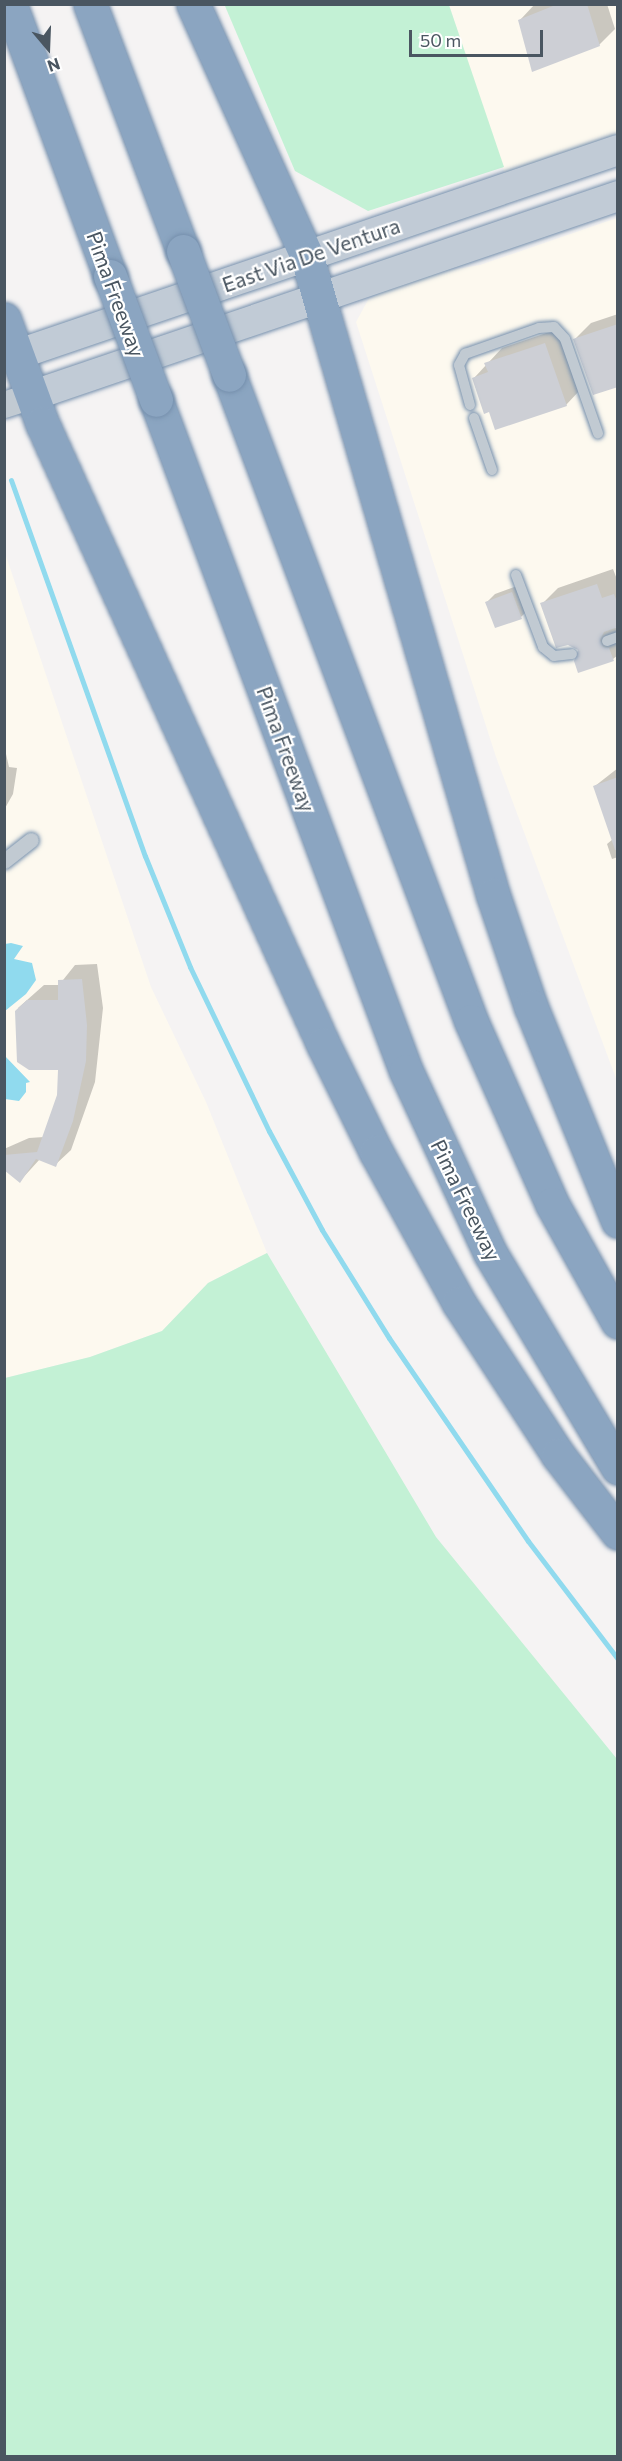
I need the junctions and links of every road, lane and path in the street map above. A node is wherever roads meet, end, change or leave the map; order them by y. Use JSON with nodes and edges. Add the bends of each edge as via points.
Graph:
{"nodes":[{"id":1,"x":10,"y":4,"type":"edge"},
{"id":2,"x":90,"y":4,"type":"edge"},
{"id":3,"x":193,"y":4,"type":"edge"},
{"id":4,"x":618,"y":150,"type":"edge"},
{"id":5,"x":618,"y":196,"type":"edge"},
{"id":6,"x":307,"y":257,"type":"junction"},
{"id":7,"x":320,"y":298,"type":"junction"},
{"id":8,"x":4,"y":319,"type":"edge"},
{"id":9,"x":10,"y":358,"type":"edge"},
{"id":10,"x":18,"y":400,"type":"edge"},
{"id":11,"x":470,"y":405,"type":"dead end"},
{"id":12,"x":474,"y":417,"type":"dead end"},
{"id":13,"x":598,"y":433,"type":"dead end"},
{"id":14,"x":492,"y":470,"type":"dead end"},
{"id":15,"x":516,"y":575,"type":"dead end"},
{"id":16,"x":572,"y":654,"type":"dead end"},
{"id":17,"x":31,"y":840,"type":"dead end"},
{"id":18,"x":4,"y":861,"type":"edge"},
{"id":19,"x":618,"y":1221,"type":"edge"},
{"id":20,"x":618,"y":1322,"type":"edge"},
{"id":21,"x":618,"y":1468,"type":"edge"},
{"id":22,"x":618,"y":1533,"type":"edge"}],
"edges":[{"from":1,"to":21,"type":"highway","name":"Pima Freeway","bridge":true,"via":[[406,1071],[490,1253]]},
{"from":2,"to":20,"type":"highway","bridge":true,"via":[[471,1021],[552,1204]]},
{"from":3,"to":6,"type":"highway"},
{"from":4,"to":6,"type":"main road","name":"East Via De Ventura"},
{"from":5,"to":7,"type":"main road","name":"East Via De Ventura"},
{"from":6,"to":7,"type":"highway"},
{"from":6,"to":9,"type":"main road","name":"East Via De Ventura"},
{"from":7,"to":10,"type":"main road","name":"East Via De Ventura"},
{"from":7,"to":19,"type":"highway","via":[[493,896],[531,1007]]},
{"from":8,"to":9,"type":"highway"},
{"from":9,"to":10,"type":"highway"},
{"from":10,"to":22,"type":"highway","via":[[376,1152],[459,1303],[558,1455]]},
{"from":11,"to":13,"type":"lane","via":[[459,365],[465,354],[539,328],[554,327],[565,339]]},
{"from":12,"to":14,"type":"lane"},
{"from":15,"to":16,"type":"lane","via":[[543,647],[554,656]]},
{"from":17,"to":18,"type":"street"}]}
